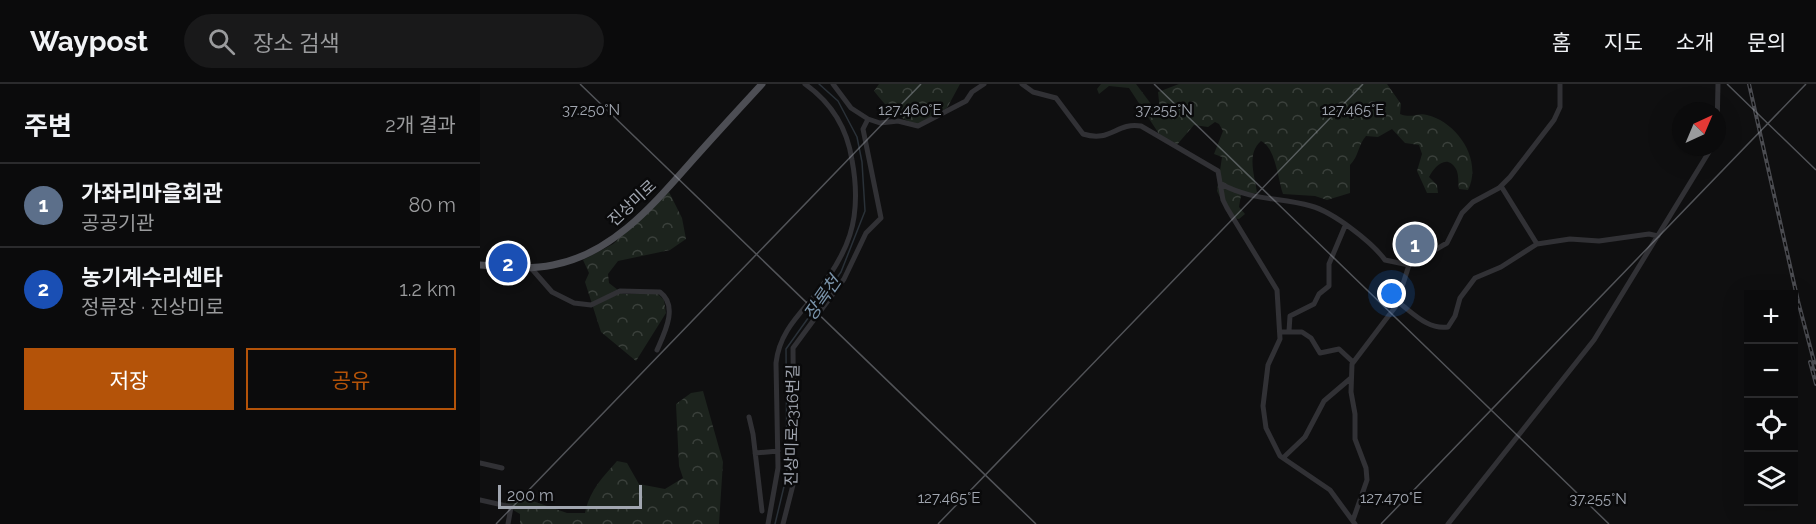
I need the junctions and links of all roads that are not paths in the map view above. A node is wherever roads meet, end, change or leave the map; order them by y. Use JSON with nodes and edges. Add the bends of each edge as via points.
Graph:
{"nodes":[{"id":1,"x":762,"y":84,"type":"edge"},
{"id":2,"x":805,"y":84,"type":"edge"},
{"id":3,"x":833,"y":84,"type":"edge"},
{"id":4,"x":984,"y":84,"type":"edge"},
{"id":5,"x":1022,"y":84,"type":"edge"},
{"id":6,"x":1560,"y":84,"type":"edge"},
{"id":7,"x":1718,"y":84,"type":"edge"},
{"id":8,"x":1718,"y":102,"type":"edge"},
{"id":9,"x":868,"y":119,"type":"junction"},
{"id":10,"x":1707,"y":156,"type":"edge"},
{"id":11,"x":1221,"y":184,"type":"junction"},
{"id":12,"x":1501,"y":186,"type":"junction"},
{"id":13,"x":1345,"y":226,"type":"junction"},
{"id":14,"x":1658,"y":236,"type":"junction"},
{"id":15,"x":1537,"y":244,"type":"junction"},
{"id":16,"x":480,"y":265,"type":"edge"},
{"id":17,"x":1409,"y":266,"type":"junction"},
{"id":18,"x":531,"y":268,"type":"junction"},
{"id":19,"x":1398,"y":302,"type":"junction"},
{"id":20,"x":1290,"y":331,"type":"junction"},
{"id":21,"x":1280,"y":332,"type":"junction"},
{"id":22,"x":657,"y":350,"type":"dead end"},
{"id":23,"x":1353,"y":362,"type":"junction"},
{"id":24,"x":1351,"y":378,"type":"junction"},
{"id":25,"x":749,"y":417,"type":"dead end"},
{"id":26,"x":778,"y":451,"type":"junction"},
{"id":27,"x":755,"y":453,"type":"junction"},
{"id":28,"x":1284,"y":458,"type":"junction"},
{"id":29,"x":480,"y":463,"type":"edge"},
{"id":30,"x":502,"y":468,"type":"dead end"},
{"id":31,"x":480,"y":500,"type":"edge"},
{"id":32,"x":762,"y":511,"type":"dead end"},
{"id":33,"x":1354,"y":522,"type":"edge"},
{"id":34,"x":508,"y":524,"type":"edge"},
{"id":35,"x":768,"y":524,"type":"edge"},
{"id":36,"x":783,"y":524,"type":"edge"},
{"id":37,"x":1448,"y":524,"type":"edge"}],
"edges":[{"from":1,"to":18,"type":"main road","name":"진상미로","via":[[632,224],[585,255]]},
{"from":2,"to":26,"type":"street","via":[[827,102],[843,128],[858,201],[850,235],[835,267],[778,346]]},
{"from":3,"to":9,"type":"street","via":[[851,108]]},
{"from":4,"to":9,"type":"street","via":[[959,106],[918,126]]},
{"from":5,"to":11,"type":"street","via":[[1033,92],[1056,98],[1083,134],[1102,138],[1132,124],[1142,126],[1213,165]]},
{"from":6,"to":12,"type":"street","via":[[1560,107],[1554,120]]},
{"from":7,"to":8,"type":"street"},
{"from":9,"to":36,"type":"street","name":"진상미로2316번길","via":[[862,129],[881,218],[866,233],[844,279],[793,348],[794,481]]},
{"from":10,"to":14,"type":"street"},
{"from":11,"to":13,"type":"street","via":[[1258,199],[1315,207]]},
{"from":11,"to":21,"type":"street","via":[[1227,208],[1245,233],[1252,253],[1274,281]]},
{"from":12,"to":15,"type":"street"},
{"from":12,"to":17,"type":"street","via":[[1462,213],[1447,243]]},
{"from":13,"to":17,"type":"street","via":[[1377,248],[1385,260]]},
{"from":13,"to":20,"type":"street","via":[[1329,264],[1329,286],[1314,304],[1290,316]]},
{"from":14,"to":15,"type":"street"},
{"from":14,"to":37,"type":"street","via":[[1594,340]]},
{"from":15,"to":19,"type":"street","via":[[1475,278],[1460,298],[1448,327],[1432,326]]},
{"from":16,"to":18,"type":"main road","name":"진상미로"},
{"from":17,"to":19,"type":"street"},
{"from":18,"to":22,"type":"street","via":[[552,292],[574,303],[591,305],[620,291],[660,292],[666,301],[669,321]]},
{"from":19,"to":23,"type":"street"},
{"from":20,"to":21,"type":"street"},
{"from":20,"to":23,"type":"street","via":[[1308,335],[1320,353],[1339,348]]},
{"from":21,"to":28,"type":"street","via":[[1278,347],[1268,365],[1263,406],[1266,428]]},
{"from":23,"to":24,"type":"street"},
{"from":24,"to":28,"type":"street","via":[[1324,400],[1305,436]]},
{"from":24,"to":33,"type":"street","via":[[1355,439],[1367,480]]},
{"from":25,"to":27,"type":"street"},
{"from":26,"to":27,"type":"street"},
{"from":26,"to":35,"type":"street"},
{"from":27,"to":32,"type":"street"},
{"from":28,"to":33,"type":"street","via":[[1330,490]]},
{"from":29,"to":30,"type":"street"},
{"from":31,"to":34,"type":"street","via":[[512,507]]}]}
